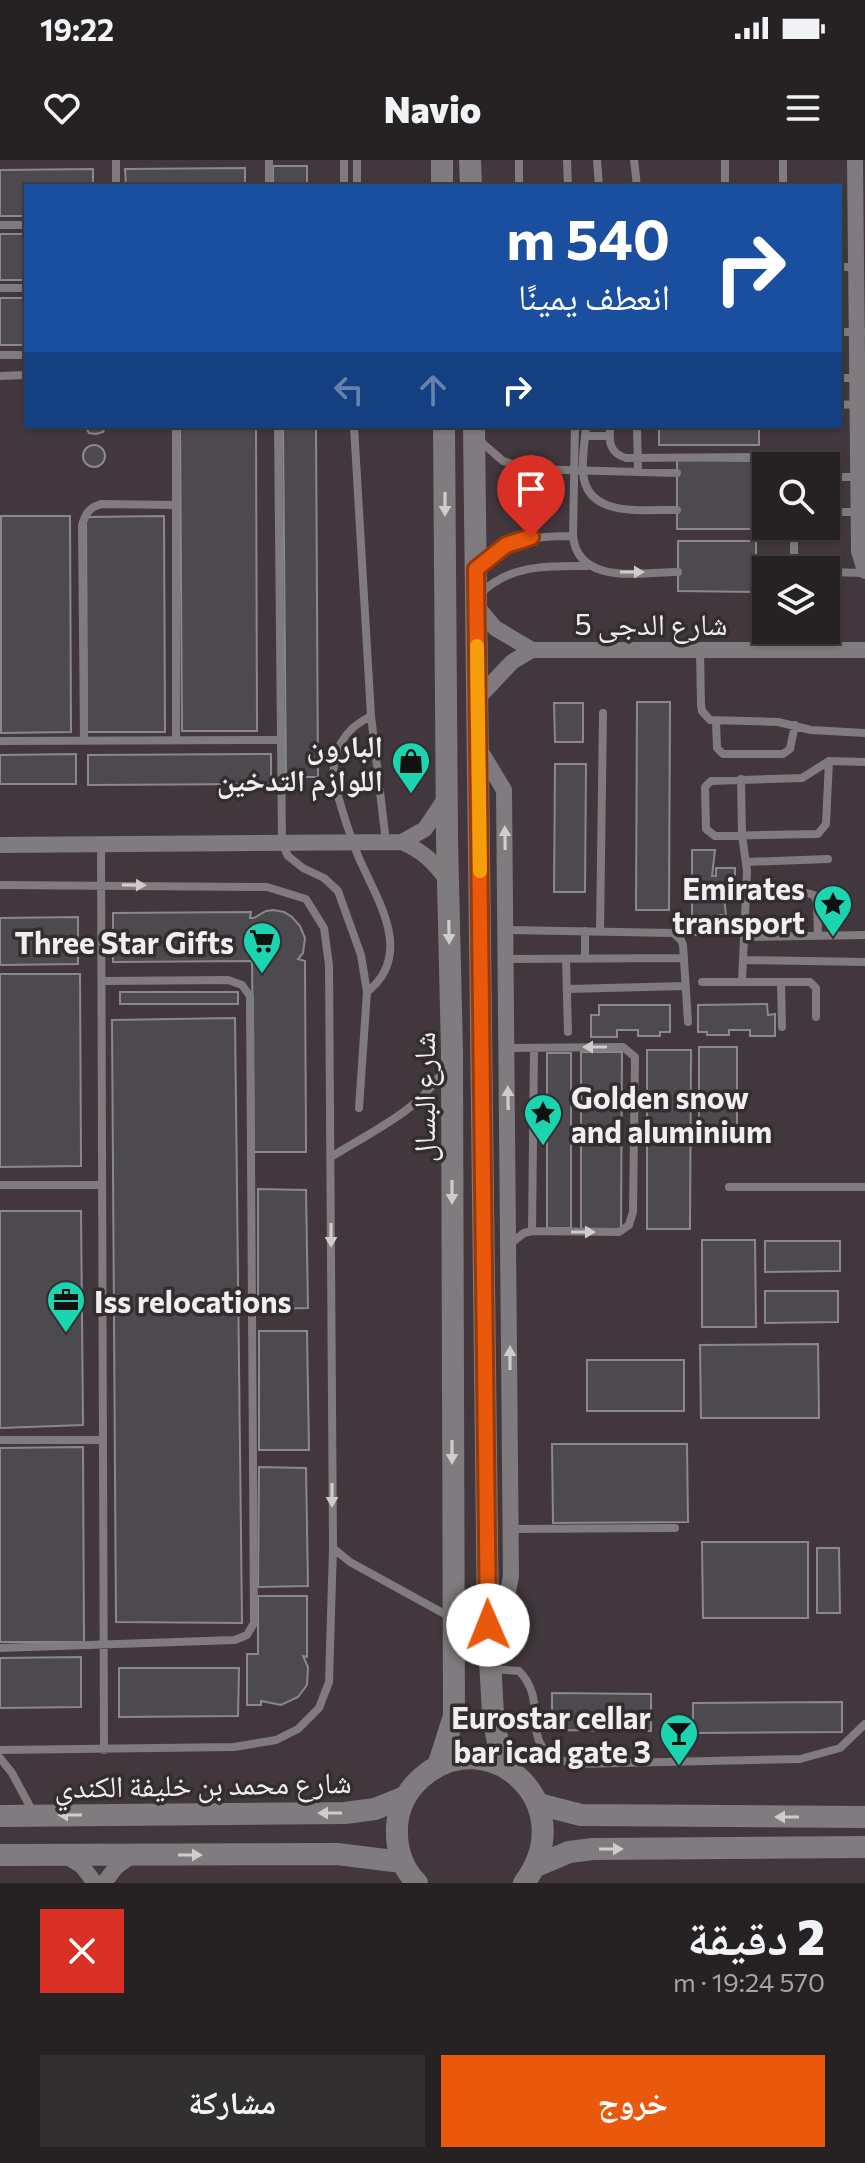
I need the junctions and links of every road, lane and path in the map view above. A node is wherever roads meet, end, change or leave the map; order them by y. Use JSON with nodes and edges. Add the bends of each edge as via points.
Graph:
{"nodes":[{"id":1,"x":116,"y":160,"type":"edge"},
{"id":2,"x":269,"y":160,"type":"edge"},
{"id":3,"x":344,"y":160,"type":"edge"},
{"id":4,"x":357,"y":160,"type":"edge"},
{"id":5,"x":442,"y":160,"type":"edge"},
{"id":6,"x":470,"y":160,"type":"edge"},
{"id":7,"x":519,"y":160,"type":"edge"},
{"id":8,"x":567,"y":160,"type":"edge"},
{"id":9,"x":597,"y":160,"type":"edge"},
{"id":10,"x":634,"y":160,"type":"edge"},
{"id":11,"x":725,"y":160,"type":"edge"},
{"id":12,"x":783,"y":160,"type":"edge"},
{"id":13,"x":855,"y":160,"type":"edge"},
{"id":14,"x":116,"y":184,"type":"edge"},
{"id":15,"x":269,"y":184,"type":"edge"},
{"id":16,"x":344,"y":184,"type":"edge"},
{"id":17,"x":357,"y":184,"type":"edge"},
{"id":18,"x":442,"y":184,"type":"edge"},
{"id":19,"x":471,"y":184,"type":"edge"},
{"id":20,"x":519,"y":184,"type":"edge"},
{"id":21,"x":568,"y":184,"type":"edge"},
{"id":22,"x":599,"y":184,"type":"edge"},
{"id":23,"x":637,"y":184,"type":"edge"},
{"id":24,"x":725,"y":184,"type":"edge"},
{"id":25,"x":783,"y":184,"type":"edge"},
{"id":26,"x":0,"y":225,"type":"edge"},
{"id":27,"x":24,"y":225,"type":"edge"},
{"id":28,"x":848,"y":267,"type":"edge"},
{"id":29,"x":0,"y":288,"type":"edge"},
{"id":30,"x":24,"y":288,"type":"edge"},
{"id":31,"x":854,"y":332,"type":"edge"},
{"id":32,"x":0,"y":355,"type":"edge"},
{"id":33,"x":24,"y":355,"type":"edge"},
{"id":34,"x":24,"y":375,"type":"edge"},
{"id":35,"x":0,"y":376,"type":"edge"},
{"id":36,"x":842,"y":378,"type":"edge"},
{"id":37,"x":858,"y":378,"type":"junction"},
{"id":38,"x":858,"y":404,"type":"junction"},
{"id":39,"x":842,"y":405,"type":"edge"},
{"id":40,"x":176,"y":428,"type":"edge"},
{"id":41,"x":278,"y":428,"type":"edge"},
{"id":42,"x":354,"y":428,"type":"edge"},
{"id":43,"x":444,"y":428,"type":"edge"},
{"id":44,"x":575,"y":428,"type":"edge"},
{"id":45,"x":586,"y":428,"type":"edge"},
{"id":46,"x":637,"y":428,"type":"edge"},
{"id":47,"x":474,"y":430,"type":"edge"},
{"id":48,"x":610,"y":431,"type":"edge"},
{"id":49,"x":585,"y":436,"type":"junction"},
{"id":50,"x":752,"y":457,"type":"edge"},
{"id":51,"x":638,"y":458,"type":"junction"},
{"id":52,"x":578,"y":470,"type":"junction"},
{"id":53,"x":638,"y":472,"type":"junction"},
{"id":54,"x":677,"y":473,"type":"dead end"},
{"id":55,"x":840,"y":477,"type":"edge"},
{"id":56,"x":859,"y":477,"type":"junction"},
{"id":57,"x":175,"y":505,"type":"junction"},
{"id":58,"x":677,"y":510,"type":"dead end"},
{"id":59,"x":840,"y":512,"type":"edge"},
{"id":60,"x":859,"y":512,"type":"junction"},
{"id":61,"x":573,"y":536,"type":"junction"},
{"id":62,"x":588,"y":566,"type":"junction"},
{"id":63,"x":476,"y":569,"type":"junction"},
{"id":64,"x":678,"y":572,"type":"dead end"},
{"id":65,"x":840,"y":572,"type":"edge"},
{"id":66,"x":865,"y":572,"type":"edge"},
{"id":67,"x":476,"y":602,"type":"junction"},
{"id":68,"x":532,"y":650,"type":"junction"},
{"id":69,"x":700,"y":650,"type":"junction"},
{"id":70,"x":865,"y":650,"type":"edge"},
{"id":71,"x":478,"y":698,"type":"junction"},
{"id":72,"x":603,"y":713,"type":"dead end"},
{"id":73,"x":371,"y":716,"type":"junction"},
{"id":74,"x":716,"y":722,"type":"junction"},
{"id":75,"x":795,"y":725,"type":"junction"},
{"id":76,"x":865,"y":733,"type":"edge"},
{"id":77,"x":281,"y":740,"type":"junction"},
{"id":78,"x":0,"y":741,"type":"edge"},
{"id":79,"x":84,"y":741,"type":"junction"},
{"id":80,"x":176,"y":741,"type":"junction"},
{"id":81,"x":478,"y":747,"type":"junction"},
{"id":82,"x":829,"y":761,"type":"junction"},
{"id":83,"x":865,"y":762,"type":"edge"},
{"id":84,"x":741,"y":779,"type":"junction"},
{"id":85,"x":447,"y":794,"type":"junction"},
{"id":86,"x":742,"y":835,"type":"junction"},
{"id":87,"x":394,"y":842,"type":"junction"},
{"id":88,"x":282,"y":843,"type":"junction"},
{"id":89,"x":354,"y":843,"type":"junction"},
{"id":90,"x":0,"y":845,"type":"edge"},
{"id":91,"x":101,"y":845,"type":"junction"},
{"id":92,"x":828,"y":859,"type":"dead end"},
{"id":93,"x":746,"y":862,"type":"junction"},
{"id":94,"x":448,"y":881,"type":"junction"},
{"id":95,"x":100,"y":884,"type":"junction"},
{"id":96,"x":0,"y":885,"type":"edge"},
{"id":97,"x":746,"y":892,"type":"junction"},
{"id":98,"x":506,"y":930,"type":"junction"},
{"id":99,"x":585,"y":931,"type":"junction"},
{"id":100,"x":600,"y":931,"type":"junction"},
{"id":101,"x":865,"y":935,"type":"edge"},
{"id":102,"x":818,"y":936,"type":"junction"},
{"id":103,"x":744,"y":937,"type":"junction"},
{"id":104,"x":684,"y":958,"type":"junction"},
{"id":105,"x":506,"y":959,"type":"junction"},
{"id":106,"x":566,"y":959,"type":"junction"},
{"id":107,"x":585,"y":959,"type":"junction"},
{"id":108,"x":743,"y":960,"type":"junction"},
{"id":109,"x":865,"y":962,"type":"edge"},
{"id":110,"x":102,"y":981,"type":"junction"},
{"id":111,"x":702,"y":982,"type":"dead end"},
{"id":112,"x":742,"y":982,"type":"junction"},
{"id":113,"x":781,"y":982,"type":"junction"},
{"id":114,"x":685,"y":986,"type":"junction"},
{"id":115,"x":567,"y":989,"type":"junction"},
{"id":116,"x":367,"y":992,"type":"junction"},
{"id":117,"x":816,"y":1017,"type":"dead end"},
{"id":118,"x":688,"y":1022,"type":"dead end"},
{"id":119,"x":782,"y":1027,"type":"dead end"},
{"id":120,"x":568,"y":1032,"type":"dead end"},
{"id":121,"x":507,"y":1048,"type":"junction"},
{"id":122,"x":534,"y":1048,"type":"junction"},
{"id":123,"x":452,"y":1051,"type":"junction"},
{"id":124,"x":359,"y":1108,"type":"dead end"},
{"id":125,"x":331,"y":1157,"type":"junction"},
{"id":126,"x":0,"y":1185,"type":"edge"},
{"id":127,"x":102,"y":1185,"type":"junction"},
{"id":128,"x":729,"y":1187,"type":"dead end"},
{"id":129,"x":865,"y":1187,"type":"edge"},
{"id":130,"x":532,"y":1231,"type":"junction"},
{"id":131,"x":510,"y":1245,"type":"junction"},
{"id":132,"x":0,"y":1440,"type":"edge"},
{"id":133,"x":103,"y":1440,"type":"junction"},
{"id":134,"x":675,"y":1528,"type":"dead end"},
{"id":135,"x":511,"y":1529,"type":"junction"},
{"id":136,"x":333,"y":1548,"type":"junction"},
{"id":137,"x":452,"y":1618,"type":"junction"},
{"id":138,"x":488,"y":1625,"type":"junction"},
{"id":139,"x":104,"y":1645,"type":"junction"},
{"id":140,"x":0,"y":1648,"type":"edge"},
{"id":141,"x":490,"y":1669,"type":"junction"},
{"id":142,"x":865,"y":1724,"type":"edge"},
{"id":143,"x":0,"y":1750,"type":"edge"},
{"id":144,"x":104,"y":1750,"type":"junction"},
{"id":145,"x":0,"y":1758,"type":"edge"},
{"id":146,"x":438,"y":1766,"type":"junction"},
{"id":147,"x":502,"y":1766,"type":"junction"},
{"id":148,"x":405,"y":1797,"type":"junction"},
{"id":149,"x":538,"y":1804,"type":"junction"},
{"id":150,"x":862,"y":1814,"type":"edge"},
{"id":151,"x":0,"y":1816,"type":"edge"},
{"id":152,"x":36,"y":1816,"type":"junction"},
{"id":153,"x":865,"y":1847,"type":"edge"},
{"id":154,"x":0,"y":1855,"type":"edge"},
{"id":155,"x":65,"y":1855,"type":"junction"},
{"id":156,"x":132,"y":1855,"type":"junction"},
{"id":157,"x":402,"y":1862,"type":"junction"},
{"id":158,"x":530,"y":1874,"type":"edge"},
{"id":159,"x":95,"y":1883,"type":"edge"},
{"id":160,"x":104,"y":1883,"type":"edge"},
{"id":161,"x":417,"y":1883,"type":"edge"}],
"edges":[{"from":1,"to":14,"type":"lane"},
{"from":2,"to":15,"type":"lane"},
{"from":3,"to":16,"type":"lane"},
{"from":4,"to":17,"type":"lane"},
{"from":5,"to":18,"type":"street"},
{"from":6,"to":19,"type":"street"},
{"from":7,"to":20,"type":"lane"},
{"from":8,"to":21,"type":"lane"},
{"from":9,"to":22,"type":"lane"},
{"from":10,"to":23,"type":"lane"},
{"from":11,"to":24,"type":"lane"},
{"from":12,"to":25,"type":"lane"},
{"from":13,"to":28,"type":"street"},
{"from":26,"to":27,"type":"lane"},
{"from":28,"to":31,"type":"street"},
{"from":29,"to":30,"type":"lane"},
{"from":31,"to":37,"type":"street"},
{"from":32,"to":33,"type":"lane"},
{"from":34,"to":35,"type":"lane"},
{"from":36,"to":37,"type":"lane"},
{"from":37,"to":38,"type":"street"},
{"from":38,"to":39,"type":"lane"},
{"from":38,"to":56,"type":"street"},
{"from":40,"to":57,"type":"lane"},
{"from":41,"to":77,"type":"lane"},
{"from":42,"to":73,"type":"lane"},
{"from":43,"to":85,"type":"street","name":"شارع البسال","one_way":true},
{"from":44,"to":52,"type":"lane"},
{"from":45,"to":49,"type":"lane"},
{"from":46,"to":51,"type":"lane"},
{"from":47,"to":52,"type":"lane","via":[[492,453],[515,466]]},
{"from":47,"to":63,"type":"street","name":"شارع البسال"},
{"from":48,"to":49,"type":"lane"},
{"from":48,"to":51,"type":"lane","via":[[610,446],[617,454]]},
{"from":49,"to":52,"type":"lane"},
{"from":50,"to":51,"type":"lane"},
{"from":51,"to":53,"type":"lane"},
{"from":52,"to":53,"type":"lane"},
{"from":52,"to":58,"type":"lane","via":[[589,492],[607,506]]},
{"from":52,"to":61,"type":"lane"},
{"from":53,"to":54,"type":"lane"},
{"from":55,"to":56,"type":"lane"},
{"from":56,"to":60,"type":"street"},
{"from":57,"to":79,"type":"lane","via":[[102,504],[85,514]]},
{"from":57,"to":80,"type":"lane"},
{"from":59,"to":60,"type":"lane"},
{"from":60,"to":66,"type":"street"},
{"from":61,"to":62,"type":"lane","via":[[577,553]]},
{"from":61,"to":63,"type":"lane","via":[[518,541]]},
{"from":62,"to":64,"type":"lane","one_way":true,"via":[[604,572]]},
{"from":62,"to":67,"type":"lane","via":[[519,570],[496,581]]},
{"from":63,"to":67,"type":"street","name":"شارع البسال"},
{"from":65,"to":66,"type":"lane"},
{"from":67,"to":68,"type":"street","name":"شارع الدجى 5","via":[[495,628]]},
{"from":67,"to":71,"type":"street","name":"شارع البسال"},
{"from":68,"to":69,"type":"street","name":"شارع الدجى 5"},
{"from":68,"to":71,"type":"street","name":"شارع الدجى 5","via":[[512,662]]},
{"from":69,"to":70,"type":"street","name":"شارع الدجى 5"},
{"from":69,"to":74,"type":"lane","via":[[702,711]]},
{"from":71,"to":81,"type":"street","name":"شارع البسال"},
{"from":72,"to":100,"type":"lane"},
{"from":73,"to":87,"type":"lane"},
{"from":73,"to":89,"type":"lane","via":[[351,728],[334,758],[334,782]]},
{"from":74,"to":75,"type":"lane"},
{"from":74,"to":75,"type":"lane","via":[[717,748],[727,754],[783,754],[790,749]]},
{"from":75,"to":76,"type":"lane"},
{"from":77,"to":80,"type":"lane"},
{"from":77,"to":88,"type":"lane"},
{"from":78,"to":79,"type":"lane"},
{"from":79,"to":80,"type":"lane"},
{"from":98,"to":81,"type":"street","one_way":true,"via":[[504,790]]},
{"from":81,"to":138,"type":"street","name":"شارع البسال"},
{"from":82,"to":83,"type":"lane"},
{"from":82,"to":84,"type":"lane","via":[[806,777]]},
{"from":82,"to":86,"type":"lane","via":[[822,832]]},
{"from":84,"to":86,"type":"lane"},
{"from":84,"to":86,"type":"lane","via":[[707,784],[705,826],[711,835]]},
{"from":85,"to":87,"type":"street","via":[[425,829]]},
{"from":85,"to":94,"type":"street","name":"شارع البسال"},
{"from":86,"to":93,"type":"lane"},
{"from":87,"to":89,"type":"street"},
{"from":87,"to":94,"type":"street","via":[[422,851]]},
{"from":88,"to":89,"type":"street"},
{"from":88,"to":91,"type":"street"},
{"from":88,"to":116,"type":"lane","via":[[288,856],[338,891],[361,955]]},
{"from":89,"to":116,"type":"lane","via":[[390,937],[385,973]]},
{"from":90,"to":91,"type":"street"},
{"from":91,"to":95,"type":"lane"},
{"from":92,"to":93,"type":"lane"},
{"from":93,"to":97,"type":"lane"},
{"from":94,"to":123,"type":"street","name":"شارع البسال","one_way":true},
{"from":95,"to":96,"type":"lane"},
{"from":95,"to":110,"type":"lane"},
{"from":95,"to":125,"type":"lane","one_way":true,"via":[[267,887],[306,899],[324,928],[329,965]]},
{"from":97,"to":102,"type":"lane","via":[[811,893],[817,902]]},
{"from":97,"to":103,"type":"lane"},
{"from":98,"to":99,"type":"lane"},
{"from":98,"to":105,"type":"street"},
{"from":99,"to":100,"type":"lane"},
{"from":99,"to":107,"type":"lane"},
{"from":100,"to":104,"type":"lane","via":[[673,933],[681,940]]},
{"from":101,"to":102,"type":"lane"},
{"from":102,"to":103,"type":"lane"},
{"from":103,"to":108,"type":"lane"},
{"from":104,"to":107,"type":"lane"},
{"from":104,"to":114,"type":"lane"},
{"from":105,"to":106,"type":"lane"},
{"from":105,"to":121,"type":"street"},
{"from":106,"to":107,"type":"lane"},
{"from":106,"to":115,"type":"lane"},
{"from":108,"to":109,"type":"lane"},
{"from":108,"to":112,"type":"lane"},
{"from":110,"to":127,"type":"lane"},
{"from":110,"to":139,"type":"lane","via":[[228,980],[242,985],[250,996],[255,1616],[252,1629],[235,1640]]},
{"from":111,"to":112,"type":"lane"},
{"from":112,"to":113,"type":"lane"},
{"from":113,"to":117,"type":"lane","via":[[813,984]]},
{"from":113,"to":119,"type":"lane"},
{"from":114,"to":115,"type":"lane"},
{"from":114,"to":118,"type":"lane"},
{"from":115,"to":120,"type":"lane"},
{"from":116,"to":124,"type":"lane"},
{"from":121,"to":122,"type":"lane"},
{"from":131,"to":121,"type":"street","one_way":true},
{"from":122,"to":130,"type":"lane"},
{"from":130,"to":122,"type":"lane","one_way":true,"via":[[619,1232],[629,1225],[635,1057],[623,1047]]},
{"from":123,"to":125,"type":"lane","via":[[437,1083],[419,1101]]},
{"from":123,"to":137,"type":"street","name":"شارع البسال","one_way":true},
{"from":125,"to":136,"type":"lane","one_way":true},
{"from":126,"to":127,"type":"lane"},
{"from":127,"to":133,"type":"lane"},
{"from":128,"to":129,"type":"lane"},
{"from":130,"to":131,"type":"lane"},
{"from":135,"to":131,"type":"street","one_way":true},
{"from":132,"to":133,"type":"lane"},
{"from":133,"to":139,"type":"lane"},
{"from":134,"to":135,"type":"lane"},
{"from":135,"to":138,"type":"street","via":[[510,1589]]},
{"from":136,"to":137,"type":"lane"},
{"from":136,"to":144,"type":"lane","via":[[329,1682],[319,1708],[298,1729],[276,1740],[234,1747]]},
{"from":137,"to":146,"type":"street","name":"شارع البسال","via":[[454,1716]]},
{"from":138,"to":141,"type":"street","name":"شارع البسال"},
{"from":139,"to":140,"type":"lane"},
{"from":139,"to":144,"type":"lane"},
{"from":141,"to":142,"type":"lane","via":[[519,1671],[531,1687],[539,1740],[547,1754],[576,1764],[800,1759],[840,1748]]},
{"from":141,"to":147,"type":"street","name":"شارع البسال"},
{"from":143,"to":144,"type":"lane"},
{"from":145,"to":152,"type":"lane"},
{"from":146,"to":147,"type":"street","via":[[459,1759]]},
{"from":146,"to":148,"type":"street"},
{"from":147,"to":149,"type":"street","via":[[530,1789]]},
{"from":148,"to":152,"type":"street","name":"شارع محمد بن خليفة الكندي","one_way":true,"via":[[345,1813]]},
{"from":148,"to":157,"type":"street","via":[[398,1818]]},
{"from":150,"to":149,"type":"street","one_way":true,"via":[[595,1816]]},
{"from":149,"to":158,"type":"street","via":[[543,1846]]},
{"from":151,"to":152,"type":"street","name":"شارع محمد بن خليفة الكندي"},
{"from":158,"to":153,"type":"street","one_way":true,"via":[[569,1852],[593,1849]]},
{"from":154,"to":155,"type":"street"},
{"from":155,"to":156,"type":"street"},
{"from":155,"to":159,"type":"street"},
{"from":156,"to":157,"type":"street","one_way":true,"via":[[353,1855]]},
{"from":156,"to":160,"type":"street"},
{"from":157,"to":161,"type":"street"}]}
